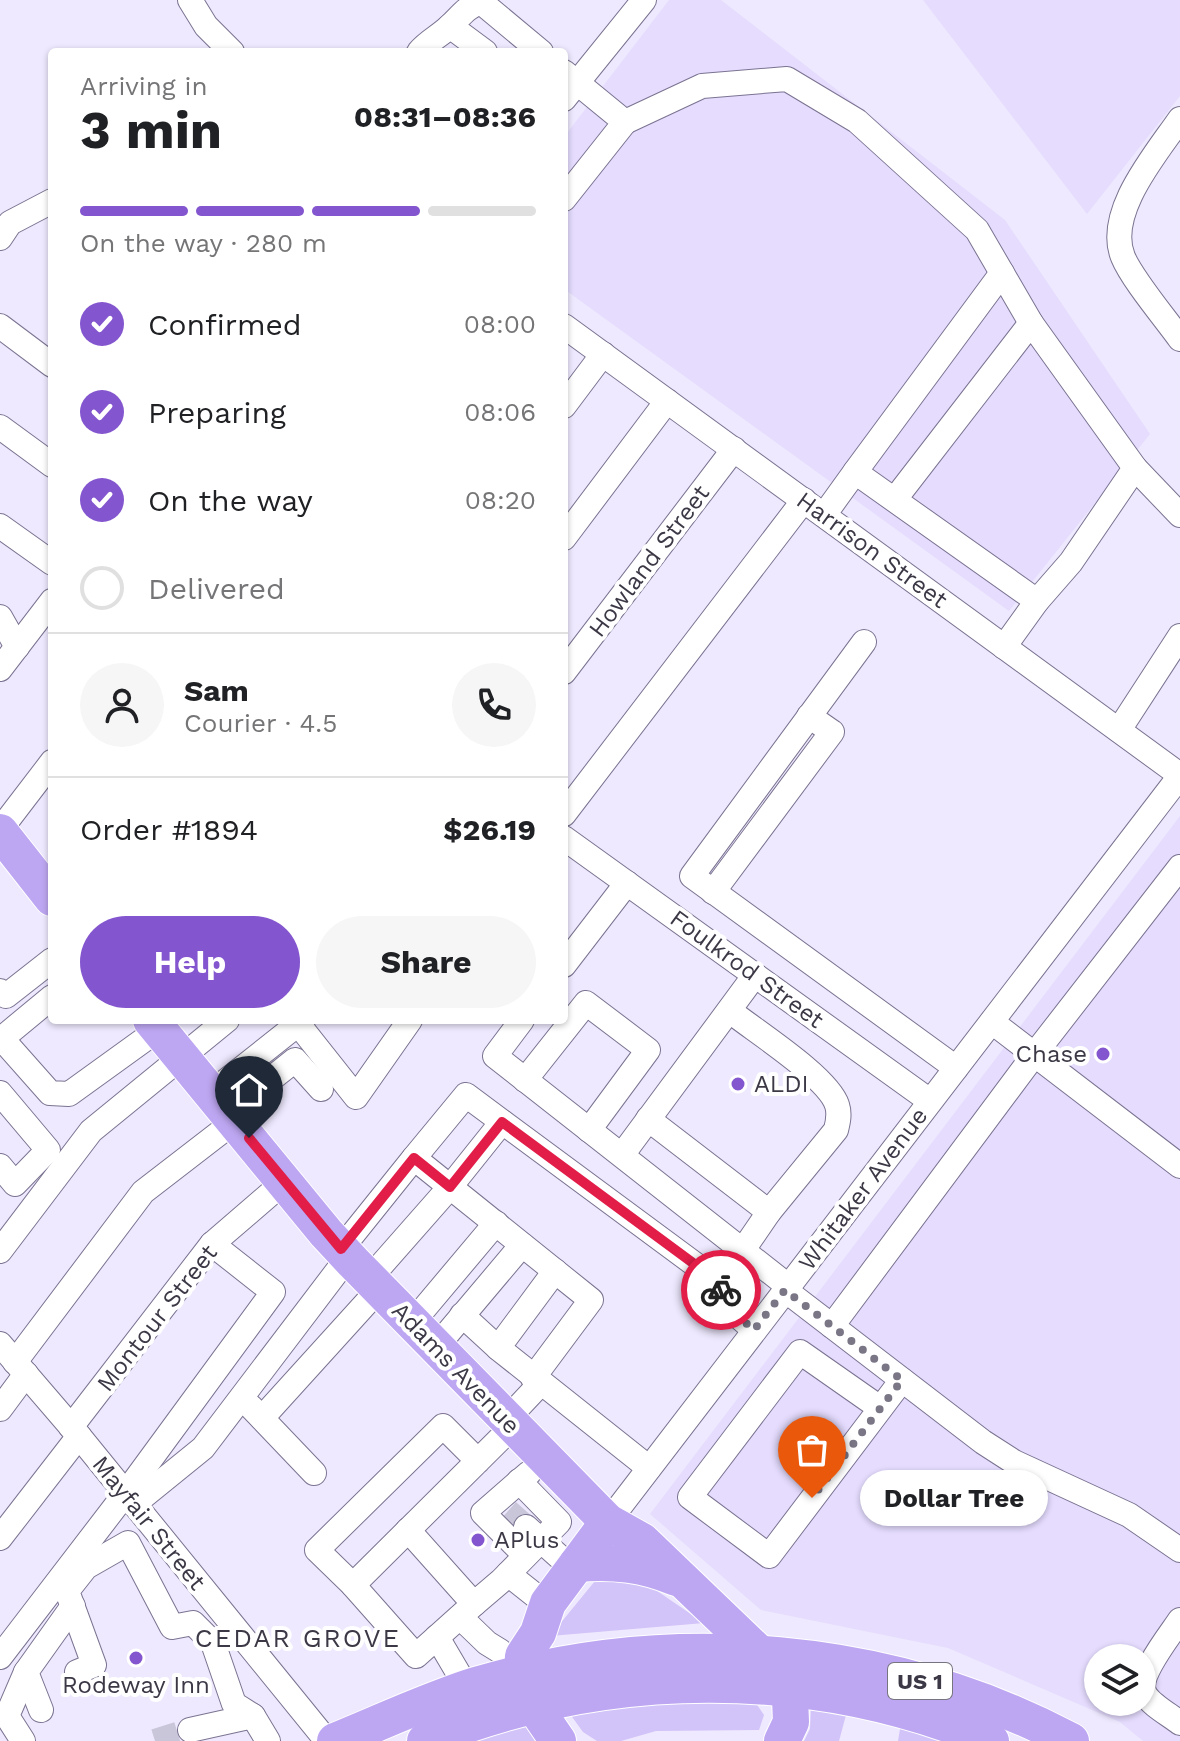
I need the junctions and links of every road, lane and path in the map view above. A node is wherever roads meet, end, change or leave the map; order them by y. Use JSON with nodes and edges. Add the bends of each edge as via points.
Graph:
{"nodes":[{"id":1,"x":190,"y":0,"type":"edge"},
{"id":2,"x":644,"y":0,"type":"edge"},
{"id":3,"x":464,"y":42,"type":"edge"},
{"id":4,"x":228,"y":48,"type":"edge"},
{"id":5,"x":422,"y":48,"type":"edge"},
{"id":6,"x":536,"y":48,"type":"edge"},
{"id":7,"x":568,"y":85,"type":"edge"},
{"id":8,"x":1180,"y":119,"type":"edge"},
{"id":9,"x":625,"y":122,"type":"junction"},
{"id":10,"x":568,"y":194,"type":"edge"},
{"id":11,"x":48,"y":203,"type":"edge"},
{"id":12,"x":0,"y":238,"type":"edge"},
{"id":13,"x":1002,"y":273,"type":"junction"},
{"id":14,"x":1031,"y":323,"type":"junction"},
{"id":15,"x":0,"y":326,"type":"edge"},
{"id":16,"x":568,"y":329,"type":"edge"},
{"id":17,"x":1180,"y":339,"type":"edge"},
{"id":18,"x":603,"y":354,"type":"junction"},
{"id":19,"x":48,"y":362,"type":"edge"},
{"id":20,"x":568,"y":401,"type":"edge"},
{"id":21,"x":667,"y":401,"type":"junction"},
{"id":22,"x":0,"y":427,"type":"edge"},
{"id":23,"x":734,"y":449,"type":"junction"},
{"id":24,"x":48,"y":462,"type":"edge"},
{"id":25,"x":1135,"y":468,"type":"junction"},
{"id":26,"x":855,"y":472,"type":"junction"},
{"id":27,"x":895,"y":499,"type":"junction"},
{"id":28,"x":804,"y":500,"type":"junction"},
{"id":29,"x":824,"y":515,"type":"junction"},
{"id":30,"x":1180,"y":515,"type":"edge"},
{"id":31,"x":0,"y":526,"type":"edge"},
{"id":32,"x":568,"y":533,"type":"edge"},
{"id":33,"x":48,"y":560,"type":"edge"},
{"id":34,"x":1037,"y":601,"type":"junction"},
{"id":35,"x":48,"y":606,"type":"edge"},
{"id":36,"x":0,"y":617,"type":"edge"},
{"id":37,"x":1180,"y":636,"type":"edge"},
{"id":38,"x":864,"y":642,"type":"dead end"},
{"id":39,"x":17,"y":647,"type":"junction"},
{"id":40,"x":1004,"y":647,"type":"junction"},
{"id":41,"x":568,"y":667,"type":"edge"},
{"id":42,"x":0,"y":669,"type":"edge"},
{"id":43,"x":1119,"y":730,"type":"junction"},
{"id":44,"x":48,"y":767,"type":"edge"},
{"id":45,"x":1178,"y":782,"type":"edge"},
{"id":46,"x":568,"y":809,"type":"edge"},
{"id":47,"x":0,"y":831,"type":"edge"},
{"id":48,"x":568,"y":841,"type":"edge"},
{"id":49,"x":1180,"y":867,"type":"edge"},
{"id":50,"x":627,"y":883,"type":"junction"},
{"id":51,"x":710,"y":889,"type":"junction"},
{"id":52,"x":48,"y":893,"type":"edge"},
{"id":53,"x":743,"y":914,"type":"junction"},
{"id":54,"x":682,"y":922,"type":"junction"},
{"id":55,"x":718,"y":948,"type":"junction"},
{"id":56,"x":790,"y":948,"type":"junction"},
{"id":57,"x":568,"y":960,"type":"edge"},
{"id":58,"x":48,"y":963,"type":"edge"},
{"id":59,"x":761,"y":979,"type":"junction"},
{"id":60,"x":0,"y":991,"type":"edge"},
{"id":61,"x":48,"y":1000,"type":"edge"},
{"id":62,"x":730,"y":1011,"type":"junction"},
{"id":63,"x":992,"y":1022,"type":"junction"},
{"id":64,"x":155,"y":1024,"type":"edge"},
{"id":65,"x":222,"y":1024,"type":"edge"},
{"id":66,"x":296,"y":1024,"type":"edge"},
{"id":67,"x":301,"y":1024,"type":"edge"},
{"id":68,"x":407,"y":1024,"type":"edge"},
{"id":69,"x":519,"y":1024,"type":"edge"},
{"id":70,"x":2,"y":1040,"type":"edge"},
{"id":71,"x":1034,"y":1055,"type":"junction"},
{"id":72,"x":183,"y":1058,"type":"junction"},
{"id":73,"x":956,"y":1068,"type":"junction"},
{"id":74,"x":525,"y":1080,"type":"junction"},
{"id":75,"x":321,"y":1089,"type":"dead end"},
{"id":76,"x":0,"y":1093,"type":"edge"},
{"id":77,"x":930,"y":1101,"type":"junction"},
{"id":78,"x":225,"y":1109,"type":"junction"},
{"id":79,"x":648,"y":1119,"type":"junction"},
{"id":80,"x":502,"y":1122,"type":"junction"},
{"id":81,"x":589,"y":1130,"type":"junction"},
{"id":82,"x":622,"y":1155,"type":"junction"},
{"id":83,"x":414,"y":1158,"type":"junction"},
{"id":84,"x":0,"y":1166,"type":"edge"},
{"id":85,"x":1180,"y":1166,"type":"edge"},
{"id":86,"x":284,"y":1182,"type":"junction"},
{"id":87,"x":450,"y":1187,"type":"junction"},
{"id":88,"x":769,"y":1212,"type":"junction"},
{"id":89,"x":496,"y":1223,"type":"junction"},
{"id":90,"x":212,"y":1244,"type":"junction"},
{"id":91,"x":522,"y":1245,"type":"junction"},
{"id":92,"x":743,"y":1250,"type":"junction"},
{"id":93,"x":0,"y":1251,"type":"edge"},
{"id":94,"x":359,"y":1268,"type":"junction"},
{"id":95,"x":555,"y":1271,"type":"junction"},
{"id":96,"x":787,"y":1288,"type":"junction"},
{"id":97,"x":462,"y":1315,"type":"junction"},
{"id":98,"x":832,"y":1326,"type":"junction"},
{"id":99,"x":754,"y":1330,"type":"junction"},
{"id":100,"x":424,"y":1335,"type":"junction"},
{"id":101,"x":498,"y":1348,"type":"junction"},
{"id":102,"x":14,"y":1360,"type":"edge"},
{"id":103,"x":902,"y":1380,"type":"junction"},
{"id":104,"x":536,"y":1381,"type":"junction"},
{"id":105,"x":241,"y":1397,"type":"junction"},
{"id":106,"x":880,"y":1408,"type":"junction"},
{"id":107,"x":0,"y":1409,"type":"edge"},
{"id":108,"x":262,"y":1418,"type":"junction"},
{"id":109,"x":510,"y":1422,"type":"junction"},
{"id":110,"x":75,"y":1432,"type":"junction"},
{"id":111,"x":478,"y":1461,"type":"junction"},
{"id":112,"x":649,"y":1468,"type":"junction"},
{"id":113,"x":533,"y":1470,"type":"junction"},
{"id":114,"x":314,"y":1473,"type":"dead end"},
{"id":115,"x":130,"y":1499,"type":"junction"},
{"id":116,"x":608,"y":1522,"type":"junction"},
{"id":117,"x":519,"y":1527,"type":"junction"},
{"id":118,"x":408,"y":1530,"type":"junction"},
{"id":119,"x":2,"y":1531,"type":"edge"},
{"id":120,"x":1180,"y":1550,"type":"edge"},
{"id":121,"x":575,"y":1566,"type":"junction"},
{"id":122,"x":508,"y":1574,"type":"junction"},
{"id":123,"x":684,"y":1582,"type":"junction"},
{"id":124,"x":353,"y":1585,"type":"junction"},
{"id":125,"x":547,"y":1603,"type":"junction"},
{"id":126,"x":73,"y":1606,"type":"junction"},
{"id":127,"x":467,"y":1611,"type":"junction"},
{"id":128,"x":1180,"y":1620,"type":"edge"},
{"id":129,"x":437,"y":1637,"type":"junction"},
{"id":130,"x":760,"y":1654,"type":"junction"},
{"id":131,"x":0,"y":1657,"type":"edge"},
{"id":132,"x":26,"y":1672,"type":"junction"},
{"id":133,"x":77,"y":1672,"type":"dead end"},
{"id":134,"x":519,"y":1677,"type":"junction"},
{"id":135,"x":471,"y":1687,"type":"junction"},
{"id":136,"x":787,"y":1688,"type":"junction"},
{"id":137,"x":41,"y":1710,"type":"dead end"},
{"id":138,"x":253,"y":1716,"type":"junction"},
{"id":139,"x":1180,"y":1723,"type":"edge"},
{"id":140,"x":190,"y":1730,"type":"tunnel mouth"},
{"id":141,"x":435,"y":1737,"type":"edge"},
{"id":142,"x":23,"y":1741,"type":"edge"},
{"id":143,"x":268,"y":1741,"type":"edge"},
{"id":144,"x":327,"y":1741,"type":"edge"},
{"id":145,"x":335,"y":1741,"type":"edge"},
{"id":146,"x":558,"y":1741,"type":"edge"},
{"id":147,"x":782,"y":1741,"type":"edge"},
{"id":148,"x":991,"y":1741,"type":"edge"},
{"id":149,"x":1071,"y":1741,"type":"edge"}],
"edges":[{"from":1,"to":4,"type":"street"},
{"from":2,"to":7,"type":"street"},
{"from":3,"to":5,"type":"street"},
{"from":3,"to":6,"type":"street","via":[[468,7],[481,2]]},
{"from":7,"to":9,"type":"street"},
{"from":8,"to":17,"type":"street","via":[[1140,177],[1121,216],[1118,239],[1123,259]]},
{"from":9,"to":10,"type":"street"},
{"from":9,"to":13,"type":"street","via":[[702,86],[787,79],[857,121],[977,230]]},
{"from":11,"to":12,"type":"street","via":[[10,223]]},
{"from":13,"to":14,"type":"street"},
{"from":13,"to":26,"type":"street"},
{"from":14,"to":25,"type":"street"},
{"from":14,"to":27,"type":"street"},
{"from":15,"to":19,"type":"street"},
{"from":16,"to":18,"type":"street","name":"Harrison Street"},
{"from":18,"to":20,"type":"street"},
{"from":18,"to":21,"type":"street","name":"Harrison Street"},
{"from":21,"to":23,"type":"street","name":"Harrison Street"},
{"from":21,"to":32,"type":"street"},
{"from":22,"to":24,"type":"street"},
{"from":23,"to":28,"type":"street","name":"Harrison Street"},
{"from":23,"to":41,"type":"street","name":"Howland Street"},
{"from":25,"to":30,"type":"street"},
{"from":25,"to":34,"type":"street","via":[[1071,562]]},
{"from":26,"to":27,"type":"street"},
{"from":26,"to":29,"type":"street"},
{"from":27,"to":34,"type":"street"},
{"from":28,"to":29,"type":"street","name":"Harrison Street"},
{"from":28,"to":46,"type":"street"},
{"from":29,"to":40,"type":"street","name":"Harrison Street"},
{"from":31,"to":33,"type":"street"},
{"from":34,"to":40,"type":"street"},
{"from":35,"to":39,"type":"street"},
{"from":36,"to":39,"type":"street"},
{"from":37,"to":43,"type":"street"},
{"from":38,"to":51,"type":"street","via":[[809,716],[832,732]]},
{"from":39,"to":42,"type":"street"},
{"from":40,"to":43,"type":"street","name":"Harrison Street"},
{"from":43,"to":45,"type":"street","name":"Harrison Street"},
{"from":44,"to":47,"type":"street"},
{"from":45,"to":63,"type":"street","name":"Whitaker Avenue"},
{"from":47,"to":52,"type":"highway"},
{"from":48,"to":50,"type":"street","name":"Foulkrod Street"},
{"from":49,"to":71,"type":"street"},
{"from":50,"to":54,"type":"street","name":"Foulkrod Street"},
{"from":50,"to":57,"type":"street"},
{"from":51,"to":53,"type":"street"},
{"from":51,"to":54,"type":"street"},
{"from":53,"to":55,"type":"street"},
{"from":53,"to":56,"type":"street"},
{"from":54,"to":55,"type":"street","name":"Foulkrod Street"},
{"from":55,"to":59,"type":"street","name":"Foulkrod Street"},
{"from":56,"to":59,"type":"street"},
{"from":56,"to":73,"type":"street"},
{"from":58,"to":60,"type":"street","via":[[6,996]]},
{"from":59,"to":62,"type":"street"},
{"from":59,"to":77,"type":"street","name":"Foulkrod Street"},
{"from":61,"to":70,"type":"street"},
{"from":62,"to":79,"type":"street"},
{"from":62,"to":88,"type":"street","via":[[812,1074],[838,1107],[836,1130]]},
{"from":63,"to":71,"type":"street"},
{"from":63,"to":73,"type":"street","name":"Whitaker Avenue"},
{"from":64,"to":70,"type":"street","via":[[69,1094],[50,1093]]},
{"from":64,"to":72,"type":"highway","name":"Adams Avenue"},
{"from":65,"to":72,"type":"street"},
{"from":66,"to":78,"type":"street"},
{"from":67,"to":68,"type":"street","via":[[356,1097]]},
{"from":69,"to":74,"type":"street","via":[[495,1056]]},
{"from":71,"to":85,"type":"street"},
{"from":71,"to":98,"type":"street"},
{"from":72,"to":78,"type":"highway","name":"Adams Avenue"},
{"from":72,"to":93,"type":"street","via":[[91,1131]]},
{"from":73,"to":77,"type":"street","name":"Whitaker Avenue"},
{"from":74,"to":81,"type":"street"},
{"from":74,"to":81,"type":"street","via":[[586,1003],[648,1050]]},
{"from":75,"to":78,"type":"street","via":[[295,1060]]},
{"from":76,"to":84,"type":"street","via":[[48,1150],[15,1184]]},
{"from":77,"to":96,"type":"street","name":"Whitaker Avenue"},
{"from":78,"to":86,"type":"highway","name":"Adams Avenue"},
{"from":78,"to":102,"type":"street","via":[[143,1192]]},
{"from":79,"to":82,"type":"street"},
{"from":79,"to":88,"type":"street"},
{"from":80,"to":83,"type":"street","via":[[466,1095]]},
{"from":80,"to":87,"type":"street"},
{"from":80,"to":99,"type":"street","via":[[716,1280],[731,1310]]},
{"from":81,"to":82,"type":"street"},
{"from":82,"to":92,"type":"street"},
{"from":83,"to":87,"type":"street"},
{"from":83,"to":94,"type":"street"},
{"from":86,"to":90,"type":"street","name":"Montour Street"},
{"from":86,"to":94,"type":"highway","name":"Adams Avenue"},
{"from":87,"to":89,"type":"street"},
{"from":87,"to":94,"type":"street"},
{"from":88,"to":92,"type":"street"},
{"from":89,"to":91,"type":"street"},
{"from":89,"to":100,"type":"street"},
{"from":90,"to":110,"type":"street","name":"Montour Street"},
{"from":90,"to":115,"type":"street","via":[[273,1292]]},
{"from":91,"to":95,"type":"street"},
{"from":91,"to":97,"type":"street"},
{"from":92,"to":96,"type":"street"},
{"from":94,"to":100,"type":"highway","name":"Adams Avenue"},
{"from":94,"to":105,"type":"street"},
{"from":94,"to":108,"type":"street"},
{"from":95,"to":101,"type":"street"},
{"from":95,"to":104,"type":"street","via":[[591,1300]]},
{"from":96,"to":98,"type":"street"},
{"from":96,"to":99,"type":"street","name":"Whitaker Avenue"},
{"from":97,"to":100,"type":"street"},
{"from":97,"to":101,"type":"street"},
{"from":98,"to":103,"type":"street"},
{"from":99,"to":112,"type":"street","name":"Whitaker Avenue"},
{"from":100,"to":109,"type":"highway","name":"Adams Avenue"},
{"from":101,"to":104,"type":"street"},
{"from":102,"to":107,"type":"street"},
{"from":102,"to":110,"type":"street","name":"Mayfair Street"},
{"from":103,"to":106,"type":"street"},
{"from":103,"to":120,"type":"street","via":[[1014,1462],[1129,1515]]},
{"from":104,"to":109,"type":"street"},
{"from":104,"to":112,"type":"street"},
{"from":105,"to":108,"type":"street"},
{"from":105,"to":115,"type":"street","via":[[203,1448]]},
{"from":106,"to":106,"type":"street","via":[[800,1352],[690,1497],[769,1556]]},
{"from":108,"to":114,"type":"street"},
{"from":109,"to":111,"type":"street"},
{"from":109,"to":113,"type":"highway","name":"Adams Avenue"},
{"from":110,"to":115,"type":"street","name":"Mayfair Street"},
{"from":110,"to":119,"type":"street","name":"Montour Street"},
{"from":111,"to":118,"type":"street"},
{"from":111,"to":124,"type":"street","via":[[443,1426],[317,1550]]},
{"from":112,"to":116,"type":"street","name":"Whitaker Avenue"},
{"from":113,"to":116,"type":"highway","name":"Adams Avenue"},
{"from":113,"to":117,"type":"street"},
{"from":113,"to":117,"type":"street","via":[[559,1522]]},
{"from":115,"to":131,"type":"street"},
{"from":115,"to":144,"type":"street","name":"Mayfair Street"},
{"from":116,"to":121,"type":"highway","name":"Whitaker Avenue"},
{"from":116,"to":123,"type":"highway","name":"Adams Avenue","via":[[642,1541]]},
{"from":117,"to":121,"type":"street"},
{"from":117,"to":122,"type":"street"},
{"from":118,"to":124,"type":"street"},
{"from":118,"to":127,"type":"street"},
{"from":121,"to":123,"type":"highway","via":[[635,1564]]},
{"from":121,"to":125,"type":"highway","name":"Whitaker Avenue"},
{"from":122,"to":125,"type":"street"},
{"from":122,"to":127,"type":"street"},
{"from":123,"to":130,"type":"highway","name":"Adams Avenue"},
{"from":124,"to":129,"type":"street","via":[[416,1656]]},
{"from":125,"to":134,"type":"highway","name":"Whitaker Avenue"},
{"from":126,"to":132,"type":"street"},
{"from":126,"to":133,"type":"street","via":[[94,1665]]},
{"from":126,"to":138,"type":"street","via":[[67,1591],[86,1567],[128,1543],[172,1627],[193,1623],[213,1643],[234,1704]]},
{"from":127,"to":129,"type":"street"},
{"from":127,"to":134,"type":"street"},
{"from":128,"to":139,"type":"street","via":[[1145,1673],[1143,1685],[1146,1695]]},
{"from":129,"to":135,"type":"street"},
{"from":130,"to":134,"type":"highway","number":"US 1","via":[[655,1653],[593,1659]]},
{"from":130,"to":136,"type":"highway","name":"Adams Avenue"},
{"from":130,"to":149,"type":"highway","number":"US 1","via":[[837,1662],[923,1682],[999,1707]]},
{"from":132,"to":137,"type":"street"},
{"from":132,"to":142,"type":"street","via":[[7,1716]]},
{"from":134,"to":135,"type":"highway","number":"US 1"},
{"from":134,"to":136,"type":"highway","number":"US 1","via":[[597,1693],[658,1686]]},
{"from":134,"to":141,"type":"highway","number":"US 1"},
{"from":134,"to":146,"type":"highway"},
{"from":135,"to":141,"type":"highway"},
{"from":135,"to":145,"type":"highway","number":"US 1"},
{"from":136,"to":147,"type":"highway","via":[[791,1722]]},
{"from":136,"to":148,"type":"highway","number":"US 1","via":[[892,1707]]},
{"from":138,"to":140,"type":"street"},
{"from":138,"to":143,"type":"street"}]}
